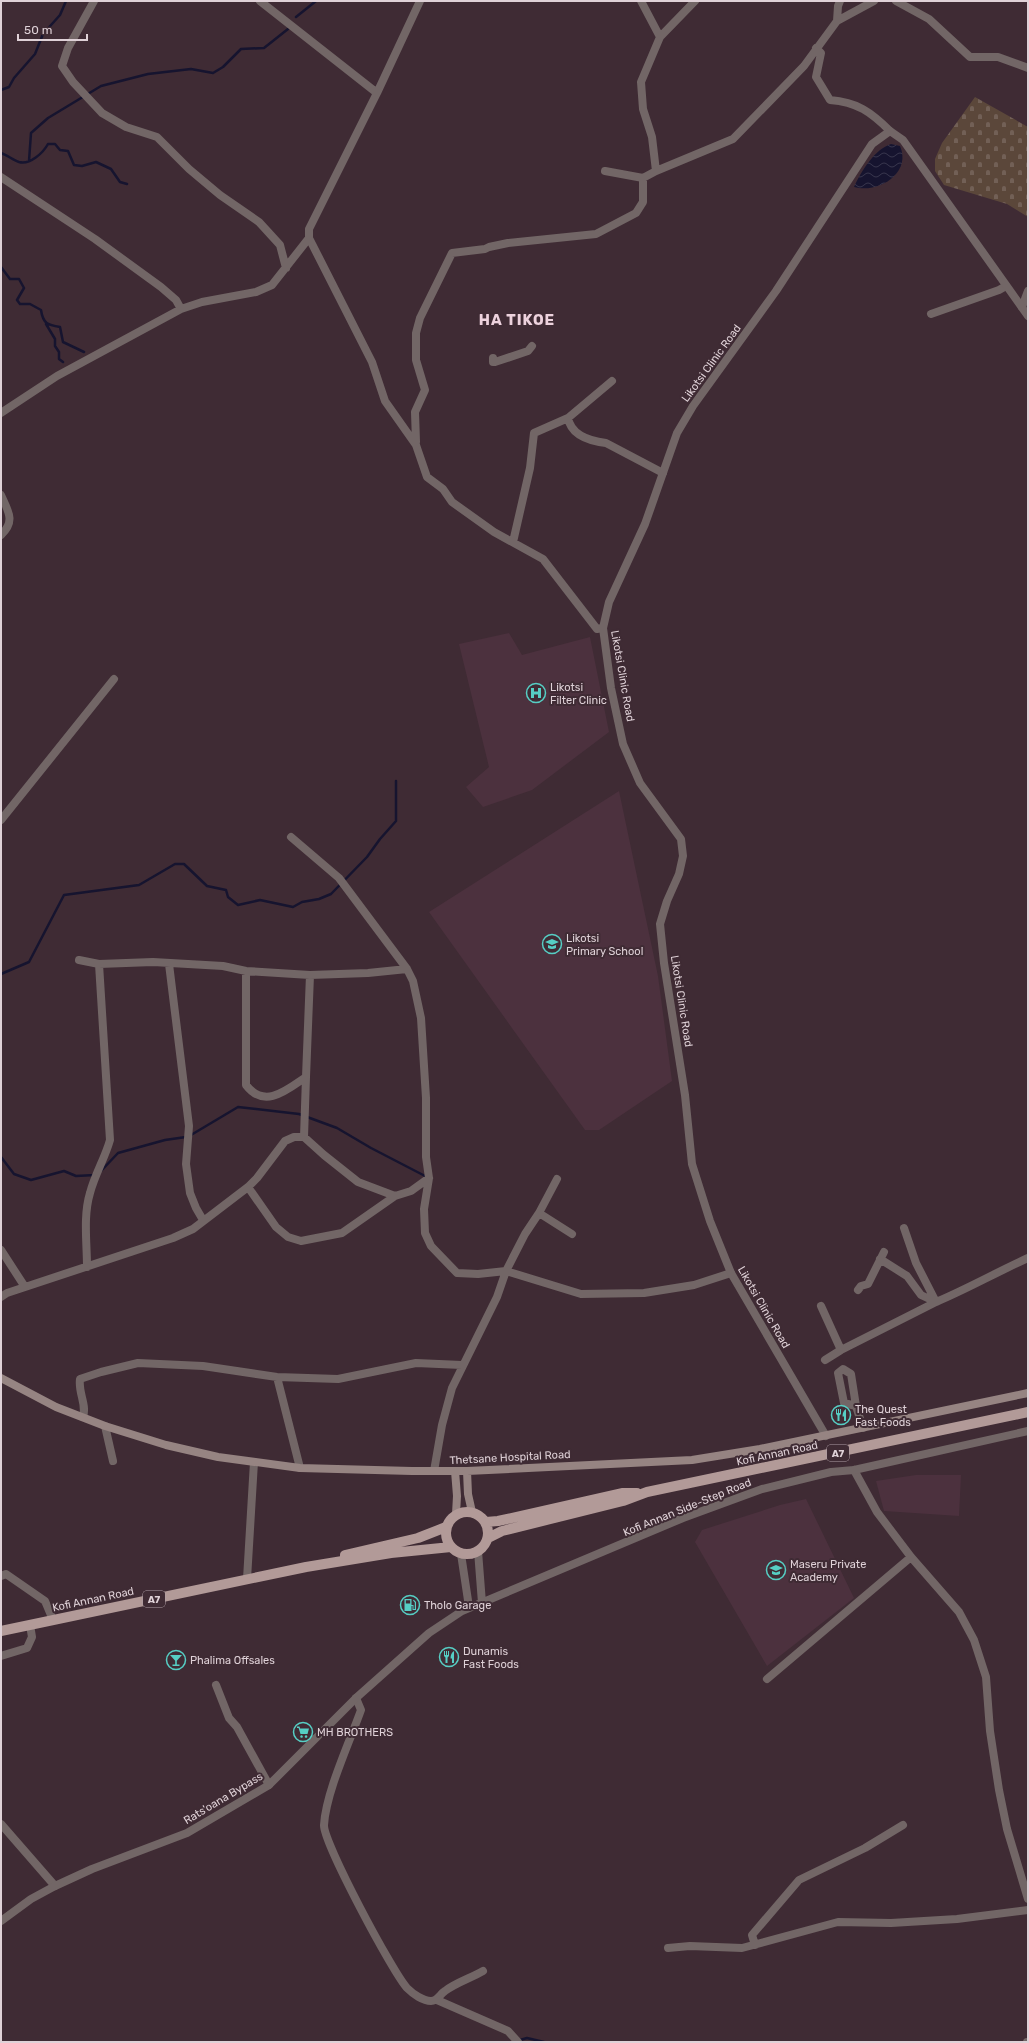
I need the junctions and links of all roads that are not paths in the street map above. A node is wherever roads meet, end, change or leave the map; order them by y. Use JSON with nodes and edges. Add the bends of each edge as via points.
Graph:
{"nodes":[{"id":1,"x":94,"y":1,"type":"edge"},
{"id":2,"x":260,"y":1,"type":"edge"},
{"id":3,"x":420,"y":1,"type":"edge"},
{"id":4,"x":641,"y":1,"type":"edge"},
{"id":5,"x":695,"y":1,"type":"edge"},
{"id":6,"x":840,"y":1,"type":"edge"},
{"id":7,"x":874,"y":1,"type":"edge"},
{"id":8,"x":896,"y":1,"type":"edge"},
{"id":9,"x":837,"y":21,"type":"junction"},
{"id":10,"x":660,"y":37,"type":"junction"},
{"id":11,"x":816,"y":48,"type":"junction"},
{"id":12,"x":1028,"y":68,"type":"edge"},
{"id":13,"x":377,"y":93,"type":"junction"},
{"id":14,"x":890,"y":131,"type":"junction"},
{"id":15,"x":605,"y":171,"type":"dead end"},
{"id":16,"x":656,"y":171,"type":"junction"},
{"id":17,"x":1,"y":177,"type":"edge"},
{"id":18,"x":643,"y":178,"type":"junction"},
{"id":19,"x":309,"y":238,"type":"junction"},
{"id":20,"x":286,"y":268,"type":"junction"},
{"id":21,"x":1006,"y":286,"type":"junction"},
{"id":22,"x":1028,"y":291,"type":"edge"},
{"id":23,"x":1022,"y":307,"type":"junction"},
{"id":24,"x":181,"y":310,"type":"junction"},
{"id":25,"x":931,"y":314,"type":"dead end"},
{"id":26,"x":1028,"y":316,"type":"edge"},
{"id":27,"x":532,"y":346,"type":"dead end"},
{"id":28,"x":493,"y":358,"type":"dead end"},
{"id":29,"x":612,"y":381,"type":"dead end"},
{"id":30,"x":1,"y":413,"type":"edge"},
{"id":31,"x":568,"y":418,"type":"junction"},
{"id":32,"x":416,"y":445,"type":"junction"},
{"id":33,"x":663,"y":473,"type":"junction"},
{"id":34,"x":1,"y":495,"type":"edge"},
{"id":35,"x":1,"y":535,"type":"edge"},
{"id":36,"x":513,"y":542,"type":"junction"},
{"id":37,"x":602,"y":628,"type":"junction"},
{"id":38,"x":114,"y":679,"type":"dead end"},
{"id":39,"x":1,"y":820,"type":"edge"},
{"id":40,"x":291,"y":837,"type":"dead end"},
{"id":41,"x":79,"y":960,"type":"dead end"},
{"id":42,"x":99,"y":964,"type":"junction"},
{"id":43,"x":169,"y":964,"type":"junction"},
{"id":44,"x":407,"y":969,"type":"junction"},
{"id":45,"x":246,"y":971,"type":"junction"},
{"id":46,"x":310,"y":975,"type":"junction"},
{"id":47,"x":306,"y":1077,"type":"junction"},
{"id":48,"x":304,"y":1137,"type":"junction"},
{"id":49,"x":429,"y":1178,"type":"junction"},
{"id":50,"x":557,"y":1180,"type":"dead end"},
{"id":51,"x":248,"y":1187,"type":"junction"},
{"id":52,"x":395,"y":1196,"type":"junction"},
{"id":53,"x":539,"y":1213,"type":"junction"},
{"id":54,"x":203,"y":1220,"type":"junction"},
{"id":55,"x":904,"y":1228,"type":"dead end"},
{"id":56,"x":572,"y":1234,"type":"dead end"},
{"id":57,"x":1,"y":1250,"type":"edge"},
{"id":58,"x":1028,"y":1258,"type":"edge"},
{"id":59,"x":88,"y":1267,"type":"junction"},
{"id":60,"x":506,"y":1271,"type":"junction"},
{"id":61,"x":731,"y":1273,"type":"junction"},
{"id":62,"x":25,"y":1287,"type":"junction"},
{"id":63,"x":858,"y":1290,"type":"dead end"},
{"id":64,"x":1,"y":1297,"type":"edge"},
{"id":65,"x":936,"y":1302,"type":"junction"},
{"id":66,"x":821,"y":1306,"type":"dead end"},
{"id":67,"x":841,"y":1350,"type":"junction"},
{"id":68,"x":825,"y":1360,"type":"dead end"},
{"id":69,"x":462,"y":1365,"type":"junction"},
{"id":70,"x":277,"y":1377,"type":"junction"},
{"id":71,"x":1,"y":1378,"type":"edge"},
{"id":72,"x":1028,"y":1393,"type":"edge"},
{"id":73,"x":856,"y":1406,"type":"dead end"},
{"id":74,"x":1028,"y":1412,"type":"edge"},
{"id":75,"x":83,"y":1417,"type":"junction"},
{"id":76,"x":105,"y":1426,"type":"junction"},
{"id":77,"x":863,"y":1428,"type":"junction"},
{"id":78,"x":1028,"y":1431,"type":"edge"},
{"id":79,"x":826,"y":1436,"type":"junction"},
{"id":80,"x":113,"y":1461,"type":"dead end"},
{"id":81,"x":254,"y":1462,"type":"junction"},
{"id":82,"x":300,"y":1468,"type":"junction"},
{"id":83,"x":854,"y":1470,"type":"junction"},
{"id":84,"x":434,"y":1471,"type":"junction"},
{"id":85,"x":455,"y":1471,"type":"junction"},
{"id":86,"x":467,"y":1471,"type":"junction"},
{"id":87,"x":647,"y":1492,"type":"junction"},
{"id":88,"x":472,"y":1512,"type":"junction"},
{"id":89,"x":456,"y":1514,"type":"junction"},
{"id":90,"x":486,"y":1522,"type":"junction"},
{"id":91,"x":446,"y":1527,"type":"junction"},
{"id":92,"x":488,"y":1538,"type":"junction"},
{"id":93,"x":450,"y":1547,"type":"junction"},
{"id":94,"x":478,"y":1551,"type":"junction"},
{"id":95,"x":461,"y":1554,"type":"junction"},
{"id":96,"x":911,"y":1557,"type":"junction"},
{"id":97,"x":306,"y":1567,"type":"junction"},
{"id":98,"x":1,"y":1576,"type":"edge"},
{"id":99,"x":247,"y":1579,"type":"junction"},
{"id":100,"x":482,"y":1603,"type":"junction"},
{"id":101,"x":469,"y":1607,"type":"junction"},
{"id":102,"x":53,"y":1620,"type":"junction"},
{"id":103,"x":30,"y":1625,"type":"junction"},
{"id":104,"x":1,"y":1631,"type":"edge"},
{"id":105,"x":1,"y":1656,"type":"edge"},
{"id":106,"x":767,"y":1679,"type":"dead end"},
{"id":107,"x":216,"y":1685,"type":"dead end"},
{"id":108,"x":356,"y":1698,"type":"junction"},
{"id":109,"x":269,"y":1785,"type":"junction"},
{"id":110,"x":1,"y":1824,"type":"edge"},
{"id":111,"x":903,"y":1825,"type":"dead end"},
{"id":112,"x":55,"y":1886,"type":"junction"},
{"id":113,"x":1028,"y":1899,"type":"edge"},
{"id":114,"x":1028,"y":1910,"type":"edge"},
{"id":115,"x":1,"y":1921,"type":"edge"},
{"id":116,"x":755,"y":1945,"type":"junction"},
{"id":117,"x":668,"y":1948,"type":"dead end"},
{"id":118,"x":483,"y":1971,"type":"dead end"},
{"id":119,"x":437,"y":2000,"type":"junction"},
{"id":120,"x":518,"y":2042,"type":"edge"}],
"edges":[{"from":1,"to":20,"type":"street","via":[[68,48],[62,66],[73,82],[102,113],[126,127],[157,137],[189,169],[260,222],[280,245]]},
{"from":2,"to":13,"type":"street"},
{"from":3,"to":13,"type":"street"},
{"from":4,"to":10,"type":"street"},
{"from":5,"to":10,"type":"street"},
{"from":6,"to":9,"type":"street"},
{"from":7,"to":9,"type":"street"},
{"from":8,"to":12,"type":"street","via":[[929,19],[970,57],[998,57]]},
{"from":9,"to":11,"type":"street"},
{"from":10,"to":16,"type":"street","via":[[641,82],[643,109],[652,136]]},
{"from":11,"to":14,"type":"street","via":[[821,54],[816,77],[830,100],[848,101],[874,115]]},
{"from":11,"to":16,"type":"street","via":[[804,66],[732,139]]},
{"from":13,"to":19,"type":"street","via":[[309,229]]},
{"from":14,"to":21,"type":"street","via":[[902,140]]},
{"from":14,"to":33,"type":"street","name":"Likotsi Clinic Road","via":[[872,144],[776,291],[693,406],[677,433]]},
{"from":15,"to":18,"type":"street"},
{"from":16,"to":18,"type":"street"},
{"from":17,"to":24,"type":"street","via":[[95,238],[161,287],[176,300]]},
{"from":18,"to":32,"type":"street","via":[[643,202],[636,213],[596,234],[508,243],[452,253],[420,318],[416,333],[416,360],[425,390],[415,412]]},
{"from":19,"to":20,"type":"street"},
{"from":19,"to":32,"type":"street","via":[[372,362],[385,401]]},
{"from":20,"to":24,"type":"street","via":[[272,285],[256,292],[202,302]]},
{"from":21,"to":23,"type":"street"},
{"from":21,"to":25,"type":"street"},
{"from":22,"to":23,"type":"street"},
{"from":23,"to":26,"type":"street"},
{"from":24,"to":30,"type":"street","via":[[56,376]]},
{"from":27,"to":28,"type":"street","via":[[528,351],[495,362]]},
{"from":29,"to":31,"type":"street"},
{"from":31,"to":33,"type":"street","via":[[570,426],[577,433],[606,443]]},
{"from":31,"to":36,"type":"street","via":[[534,433],[530,468]]},
{"from":32,"to":36,"type":"street","via":[[427,477],[443,489],[452,502],[494,532]]},
{"from":33,"to":37,"type":"street","name":"Likotsi Clinic Road","via":[[645,524],[609,602]]},
{"from":34,"to":35,"type":"street","via":[[10,522]]},
{"from":36,"to":37,"type":"street","via":[[543,559],[597,629]]},
{"from":37,"to":61,"type":"street","name":"Likotsi Clinic Road","via":[[611,688],[624,744],[640,782],[681,839],[679,874],[666,901],[660,924],[664,963],[685,1095],[692,1164],[710,1222]]},
{"from":38,"to":39,"type":"street"},
{"from":40,"to":44,"type":"street","via":[[338,878]]},
{"from":41,"to":42,"type":"street"},
{"from":42,"to":43,"type":"street"},
{"from":42,"to":59,"type":"street","via":[[110,1140],[89,1194],[86,1227]]},
{"from":43,"to":45,"type":"street","via":[[223,966]]},
{"from":43,"to":54,"type":"street","via":[[189,1126],[186,1164],[190,1193]]},
{"from":44,"to":46,"type":"street"},
{"from":44,"to":49,"type":"street","via":[[413,981],[421,1018]]},
{"from":45,"to":46,"type":"street"},
{"from":45,"to":47,"type":"street","via":[[246,1085],[256,1093],[279,1096]]},
{"from":46,"to":47,"type":"street"},
{"from":47,"to":48,"type":"street"},
{"from":48,"to":51,"type":"street","via":[[294,1137],[285,1141]]},
{"from":48,"to":52,"type":"street","via":[[358,1182]]},
{"from":49,"to":52,"type":"street","via":[[411,1191]]},
{"from":49,"to":60,"type":"street","via":[[424,1209],[425,1233],[431,1246],[457,1273]]},
{"from":50,"to":53,"type":"street"},
{"from":51,"to":52,"type":"street","via":[[276,1227],[288,1237],[301,1241],[342,1233]]},
{"from":51,"to":54,"type":"street"},
{"from":53,"to":56,"type":"street"},
{"from":53,"to":60,"type":"street"},
{"from":54,"to":59,"type":"street","via":[[173,1238]]},
{"from":55,"to":65,"type":"street","via":[[916,1262]]},
{"from":57,"to":62,"type":"street"},
{"from":58,"to":65,"type":"street","via":[[968,1289]]},
{"from":59,"to":62,"type":"street"},
{"from":60,"to":61,"type":"street","via":[[581,1294],[644,1293],[694,1285]]},
{"from":60,"to":69,"type":"street","via":[[494,1303]]},
{"from":61,"to":79,"type":"street","name":"Likotsi Clinic Road"},
{"from":62,"to":64,"type":"street"},
{"from":63,"to":65,"type":"street","via":[[868,1284],[882,1255],[907,1276],[921,1295]]},
{"from":65,"to":67,"type":"street"},
{"from":66,"to":67,"type":"street"},
{"from":67,"to":68,"type":"street"},
{"from":69,"to":70,"type":"street","via":[[416,1363],[338,1379]]},
{"from":69,"to":84,"type":"street","via":[[452,1388]]},
{"from":70,"to":75,"type":"street","via":[[203,1366],[138,1363],[80,1379],[79,1388],[85,1408]]},
{"from":70,"to":82,"type":"street"},
{"from":71,"to":75,"type":"main road","name":"Thetsane Hospital Road","via":[[56,1407]]},
{"from":72,"to":77,"type":"main road","name":"Thetsane Hospital Road"},
{"from":73,"to":77,"type":"street"},
{"from":74,"to":87,"type":"main road","name":"Kofi Annan Road","number":"A7"},
{"from":75,"to":76,"type":"main road","name":"Thetsane Hospital Road"},
{"from":76,"to":80,"type":"street"},
{"from":76,"to":81,"type":"main road","name":"Thetsane Hospital Road","via":[[218,1457]]},
{"from":77,"to":79,"type":"main road","name":"Thetsane Hospital Road"},
{"from":78,"to":83,"type":"street","name":"Kofi Annan Side-Step Road"},
{"from":79,"to":86,"type":"main road","name":"Thetsane Hospital Road","via":[[692,1460]]},
{"from":81,"to":82,"type":"main road","name":"Thetsane Hospital Road"},
{"from":81,"to":99,"type":"street"},
{"from":82,"to":84,"type":"main road","name":"Thetsane Hospital Road"},
{"from":83,"to":96,"type":"street","via":[[877,1512]]},
{"from":83,"to":100,"type":"street","name":"Kofi Annan Side-Step Road","via":[[830,1472],[762,1489],[683,1518]]},
{"from":84,"to":85,"type":"main road","name":"Thetsane Hospital Road"},
{"from":85,"to":86,"type":"main road","name":"Thetsane Hospital Road"},
{"from":85,"to":89,"type":"main road"},
{"from":86,"to":88,"type":"main road"},
{"from":87,"to":90,"type":"main road","name":"Kofi Annan Road","number":"A7","via":[[623,1493]]},
{"from":87,"to":92,"type":"main road","name":"Kofi Annan Road","number":"A7","via":[[502,1531]]},
{"from":88,"to":89,"type":"main road"},
{"from":88,"to":90,"type":"main road","via":[[480,1515]]},
{"from":89,"to":91,"type":"main road"},
{"from":90,"to":92,"type":"main road"},
{"from":91,"to":93,"type":"main road"},
{"from":91,"to":97,"type":"main road","name":"Kofi Annan Road","number":"A7","via":[[418,1538],[362,1550]]},
{"from":92,"to":94,"type":"main road","number":"A7"},
{"from":93,"to":95,"type":"main road"},
{"from":93,"to":97,"type":"main road","name":"Kofi Annan Road","number":"A7","via":[[391,1553]]},
{"from":94,"to":95,"type":"main road"},
{"from":94,"to":100,"type":"street"},
{"from":95,"to":101,"type":"street"},
{"from":96,"to":106,"type":"street"},
{"from":96,"to":113,"type":"street","via":[[959,1612],[979,1651],[986,1677],[998,1790]]},
{"from":97,"to":99,"type":"main road","name":"Kofi Annan Road","number":"A7"},
{"from":98,"to":102,"type":"street","via":[[6,1574],[45,1601]]},
{"from":99,"to":102,"type":"main road","name":"Kofi Annan Road","number":"A7"},
{"from":100,"to":101,"type":"street","name":"Rats'oana Bypass"},
{"from":101,"to":108,"type":"street","name":"Rats'oana Bypass","via":[[428,1634]]},
{"from":102,"to":103,"type":"main road","name":"Kofi Annan Road","number":"A7"},
{"from":103,"to":104,"type":"main road","name":"Kofi Annan Road","number":"A7"},
{"from":103,"to":105,"type":"street","via":[[32,1637],[27,1648]]},
{"from":107,"to":109,"type":"street","via":[[228,1718],[237,1727]]},
{"from":108,"to":109,"type":"street","name":"Rats'oana Bypass"},
{"from":108,"to":119,"type":"street","via":[[361,1710],[333,1787],[324,1826],[334,1853],[391,1966],[408,1989],[422,1999]]},
{"from":109,"to":112,"type":"street","name":"Rats'oana Bypass","via":[[187,1833]]},
{"from":110,"to":112,"type":"street"},
{"from":111,"to":116,"type":"street","via":[[865,1848],[799,1880],[752,1935]]},
{"from":112,"to":115,"type":"street","name":"Rats'oana Bypass","via":[[31,1899]]},
{"from":114,"to":116,"type":"street","via":[[957,1919],[891,1923],[838,1922]]},
{"from":116,"to":117,"type":"street","via":[[742,1948]]},
{"from":118,"to":119,"type":"street","via":[[444,1991]]},
{"from":119,"to":120,"type":"street","via":[[508,2031]]}]}
